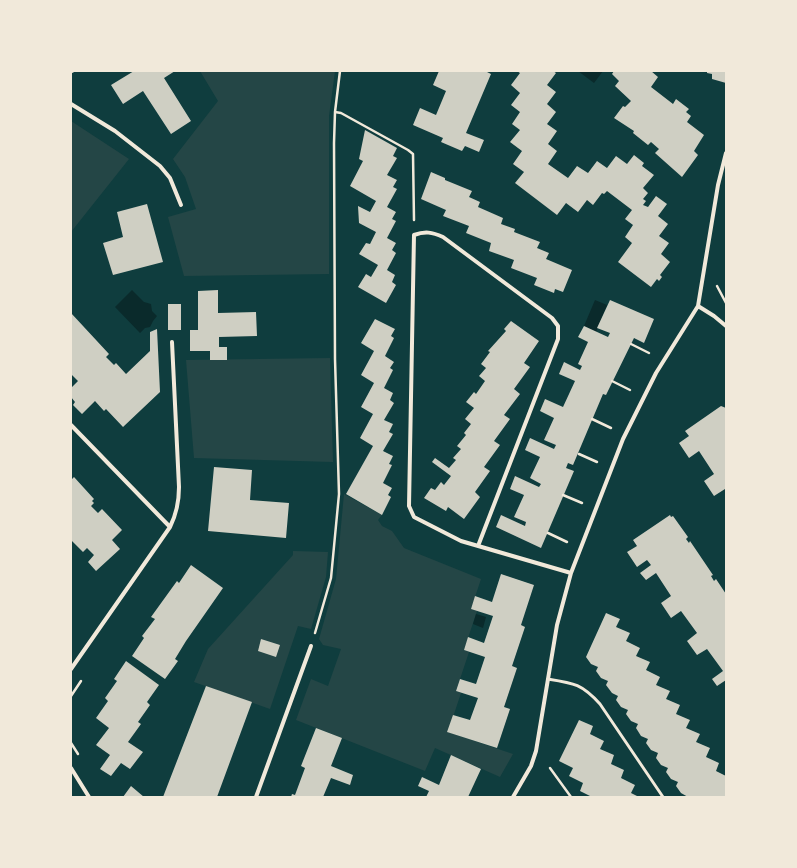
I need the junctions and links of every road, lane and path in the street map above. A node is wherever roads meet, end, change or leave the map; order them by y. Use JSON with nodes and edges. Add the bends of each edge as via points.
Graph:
{"nodes":[{"id":1,"x":340,"y":71,"type":"edge"},
{"id":2,"x":71,"y":104,"type":"edge"},
{"id":3,"x":335,"y":112,"type":"junction"},
{"id":4,"x":726,"y":152,"type":"edge"},
{"id":5,"x":181,"y":204,"type":"dead end"},
{"id":6,"x":414,"y":235,"type":"junction"},
{"id":7,"x":698,"y":306,"type":"junction"},
{"id":8,"x":726,"y":326,"type":"edge"},
{"id":9,"x":172,"y":342,"type":"dead end"},
{"id":10,"x":631,"y":344,"type":"dead end"},
{"id":11,"x":649,"y":353,"type":"dead end"},
{"id":12,"x":612,"y":381,"type":"dead end"},
{"id":13,"x":631,"y":390,"type":"dead end"},
{"id":14,"x":592,"y":419,"type":"dead end"},
{"id":15,"x":71,"y":425,"type":"edge"},
{"id":16,"x":612,"y":428,"type":"dead end"},
{"id":17,"x":579,"y":454,"type":"dead end"},
{"id":18,"x":598,"y":462,"type":"dead end"},
{"id":19,"x":563,"y":495,"type":"dead end"},
{"id":20,"x":582,"y":503,"type":"dead end"},
{"id":21,"x":170,"y":527,"type":"junction"},
{"id":22,"x":548,"y":533,"type":"dead end"},
{"id":23,"x":567,"y":542,"type":"dead end"},
{"id":24,"x":478,"y":546,"type":"junction"},
{"id":25,"x":571,"y":573,"type":"junction"},
{"id":26,"x":311,"y":646,"type":"joint"},
{"id":27,"x":71,"y":669,"type":"edge"},
{"id":28,"x":84,"y":676,"type":"dead end"},
{"id":29,"x":548,"y":679,"type":"junction"},
{"id":30,"x":71,"y":696,"type":"edge"},
{"id":31,"x":71,"y":768,"type":"edge"},
{"id":32,"x":550,"y":768,"type":"dead end"},
{"id":33,"x":89,"y":797,"type":"edge"},
{"id":34,"x":256,"y":797,"type":"edge"},
{"id":35,"x":513,"y":797,"type":"edge"},
{"id":36,"x":571,"y":797,"type":"edge"},
{"id":37,"x":663,"y":797,"type":"edge"}],
"edges":[{"from":1,"to":3,"type":"path"},
{"from":2,"to":5,"type":"street","via":[[115,131],[160,166],[170,178]]},
{"from":3,"to":6,"type":"path","via":[[413,154]]},
{"from":3,"to":26,"type":"path","via":[[335,352],[339,494],[331,578]]},
{"from":4,"to":7,"type":"street"},
{"from":6,"to":24,"type":"street","via":[[409,506],[414,517],[461,541]]},
{"from":6,"to":24,"type":"street","via":[[427,232],[443,237],[552,318],[558,326],[558,339]]},
{"from":7,"to":8,"type":"street"},
{"from":7,"to":25,"type":"street","via":[[656,373],[623,439]]},
{"from":9,"to":21,"type":"street","via":[[179,503]]},
{"from":10,"to":11,"type":"path"},
{"from":12,"to":13,"type":"path"},
{"from":14,"to":16,"type":"path"},
{"from":15,"to":21,"type":"street"},
{"from":17,"to":18,"type":"path"},
{"from":19,"to":20,"type":"path"},
{"from":21,"to":27,"type":"street"},
{"from":22,"to":23,"type":"path"},
{"from":24,"to":25,"type":"street"},
{"from":25,"to":29,"type":"street","via":[[557,625]]},
{"from":26,"to":34,"type":"street"},
{"from":28,"to":30,"type":"path"},
{"from":29,"to":35,"type":"street","via":[[536,751],[531,766]]},
{"from":29,"to":37,"type":"lane","via":[[572,682],[592,694]]},
{"from":31,"to":33,"type":"street"},
{"from":32,"to":36,"type":"path"}]}
